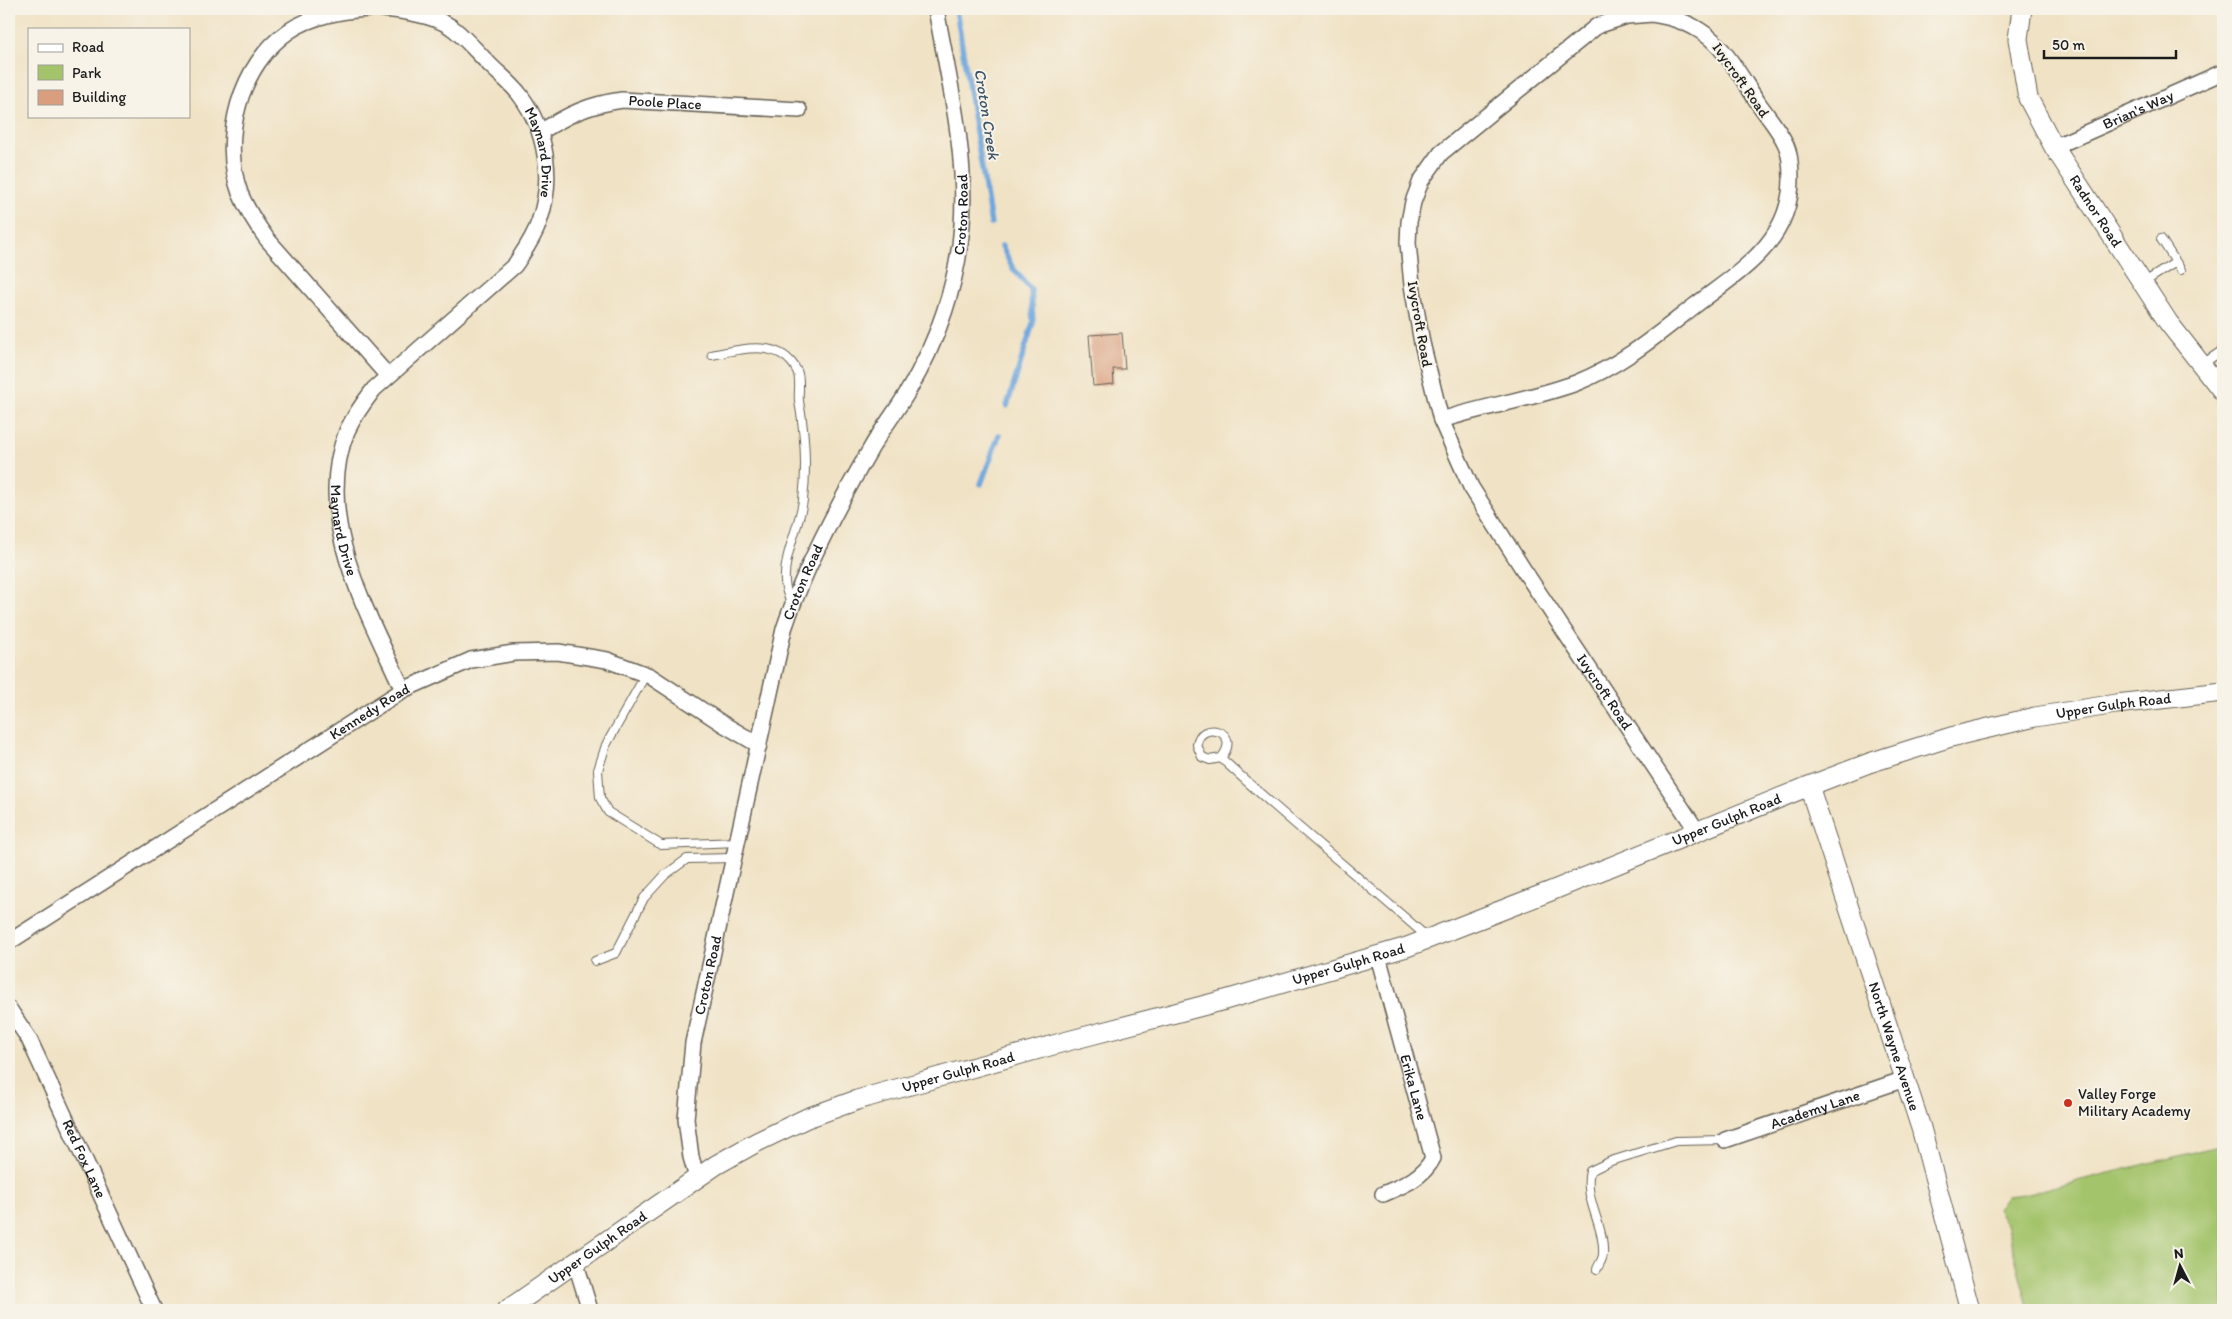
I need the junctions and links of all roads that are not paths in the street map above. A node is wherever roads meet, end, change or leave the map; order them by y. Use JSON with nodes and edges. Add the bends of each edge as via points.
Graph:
{"nodes":[{"id":1,"x":369,"y":9,"type":"edge"},
{"id":2,"x":383,"y":9,"type":"edge"},
{"id":3,"x":936,"y":9,"type":"edge"},
{"id":4,"x":2022,"y":9,"type":"edge"},
{"id":5,"x":2223,"y":72,"type":"edge"},
{"id":6,"x":800,"y":110,"type":"dead end"},
{"id":7,"x":540,"y":132,"type":"junction"},
{"id":8,"x":2054,"y":147,"type":"junction"},
{"id":9,"x":2161,"y":239,"type":"dead end"},
{"id":10,"x":2176,"y":262,"type":"junction"},
{"id":11,"x":2181,"y":270,"type":"dead end"},
{"id":12,"x":2143,"y":283,"type":"junction"},
{"id":13,"x":2223,"y":350,"type":"edge"},
{"id":14,"x":712,"y":355,"type":"dead end"},
{"id":15,"x":2201,"y":365,"type":"junction"},
{"id":16,"x":388,"y":376,"type":"junction"},
{"id":17,"x":2223,"y":392,"type":"edge"},
{"id":18,"x":1441,"y":420,"type":"junction"},
{"id":19,"x":792,"y":605,"type":"junction"},
{"id":20,"x":646,"y":674,"type":"junction"},
{"id":21,"x":403,"y":690,"type":"junction"},
{"id":22,"x":2223,"y":692,"type":"edge"},
{"id":23,"x":759,"y":745,"type":"junction"},
{"id":24,"x":1221,"y":758,"type":"junction"},
{"id":25,"x":1809,"y":786,"type":"junction"},
{"id":26,"x":1697,"y":831,"type":"junction"},
{"id":27,"x":738,"y":842,"type":"junction"},
{"id":28,"x":734,"y":858,"type":"junction"},
{"id":29,"x":1429,"y":939,"type":"junction"},
{"id":30,"x":9,"y":942,"type":"edge"},
{"id":31,"x":1378,"y":956,"type":"junction"},
{"id":32,"x":595,"y":961,"type":"dead end"},
{"id":33,"x":9,"y":1009,"type":"edge"},
{"id":34,"x":1905,"y":1079,"type":"junction"},
{"id":35,"x":1726,"y":1140,"type":"joint"},
{"id":36,"x":698,"y":1178,"type":"junction"},
{"id":37,"x":1383,"y":1194,"type":"dead end"},
{"id":38,"x":576,"y":1264,"type":"junction"},
{"id":39,"x":1597,"y":1269,"type":"dead end"},
{"id":40,"x":154,"y":1310,"type":"edge"},
{"id":41,"x":507,"y":1310,"type":"edge"},
{"id":42,"x":590,"y":1310,"type":"edge"},
{"id":43,"x":1970,"y":1310,"type":"edge"}],
"edges":[{"from":1,"to":16,"type":"street","via":[[317,18],[289,31],[269,49],[252,73],[239,101],[234,127],[233,164],[251,217],[266,239]]},
{"from":2,"to":7,"type":"street","name":"Maynard Drive","via":[[407,11],[454,29],[520,94]]},
{"from":3,"to":19,"type":"street","name":"Croton Road","via":[[961,147],[962,203],[955,267],[946,306],[932,344],[908,392],[871,449],[797,589]]},
{"from":4,"to":8,"type":"street","name":"Radnor Road","via":[[2018,39],[2028,98]]},
{"from":5,"to":8,"type":"street","name":"Brian's Way"},
{"from":6,"to":7,"type":"street","name":"Poole Place","via":[[622,100],[598,103],[576,111]]},
{"from":7,"to":16,"type":"street","name":"Maynard Drive","via":[[546,156],[545,200],[529,244],[514,265]]},
{"from":8,"to":12,"type":"street","name":"Radnor Road"},
{"from":9,"to":10,"type":"lane"},
{"from":10,"to":11,"type":"lane"},
{"from":10,"to":12,"type":"lane"},
{"from":12,"to":15,"type":"street","name":"Radnor Road"},
{"from":13,"to":15,"type":"lane"},
{"from":14,"to":19,"type":"lane","via":[[750,346],[767,349],[787,357],[798,373],[798,395],[805,432],[805,470],[803,502],[784,582]]},
{"from":15,"to":17,"type":"street","name":"Radnor Road"},
{"from":16,"to":21,"type":"street","name":"Maynard Drive","via":[[359,409],[348,430],[340,452],[336,503],[354,579],[368,617]]},
{"from":18,"to":18,"type":"street","name":"Ivycroft Road","via":[[1422,343],[1408,242],[1413,202],[1432,163],[1602,24],[1627,16],[1652,14],[1694,26],[1721,47],[1786,146],[1791,193],[1778,231],[1760,254],[1640,348],[1610,367],[1576,382]]},
{"from":18,"to":26,"type":"street","name":"Ivycroft Road","via":[[1471,487]]},
{"from":19,"to":23,"type":"street","name":"Croton Road"},
{"from":20,"to":21,"type":"street","name":"Kennedy Road","via":[[607,660],[558,652],[514,653],[471,660]]},
{"from":20,"to":23,"type":"street","name":"Kennedy Road"},
{"from":20,"to":27,"type":"lane","via":[[606,745],[598,770],[600,798],[608,812],[661,845]]},
{"from":21,"to":30,"type":"street","name":"Kennedy Road"},
{"from":22,"to":25,"type":"street","name":"Upper Gulph Road","via":[[2035,717],[1952,737]]},
{"from":23,"to":27,"type":"street","name":"Croton Road"},
{"from":24,"to":24,"type":"lane","via":[[1210,760],[1202,757],[1196,745],[1200,735],[1217,730],[1223,734],[1227,745]]},
{"from":24,"to":29,"type":"lane","via":[[1293,824]]},
{"from":25,"to":26,"type":"street","name":"Upper Gulph Road"},
{"from":25,"to":34,"type":"street","name":"North Wayne Avenue"},
{"from":26,"to":29,"type":"street","name":"Upper Gulph Road"},
{"from":27,"to":28,"type":"street","name":"Croton Road"},
{"from":28,"to":32,"type":"lane","via":[[687,859],[665,875],[644,898],[616,953]]},
{"from":28,"to":36,"type":"street","name":"Croton Road","via":[[693,1043],[686,1104],[689,1145]]},
{"from":29,"to":31,"type":"street","name":"Upper Gulph Road"},
{"from":31,"to":36,"type":"street","name":"Upper Gulph Road","via":[[857,1100],[807,1118],[757,1142]]},
{"from":31,"to":37,"type":"street","name":"Erika Lane","via":[[1433,1158],[1405,1185]]},
{"from":33,"to":40,"type":"street","name":"Red Fox Lane","via":[[29,1039]]},
{"from":34,"to":35,"type":"street","name":"Academy Lane"},
{"from":34,"to":43,"type":"street","name":"North Wayne Avenue"},
{"from":35,"to":39,"type":"lane","via":[[1676,1141],[1611,1161],[1590,1171],[1591,1200],[1603,1255]]},
{"from":36,"to":38,"type":"street","name":"Upper Gulph Road"},
{"from":38,"to":41,"type":"street","name":"Upper Gulph Road"},
{"from":38,"to":42,"type":"street"}]}
